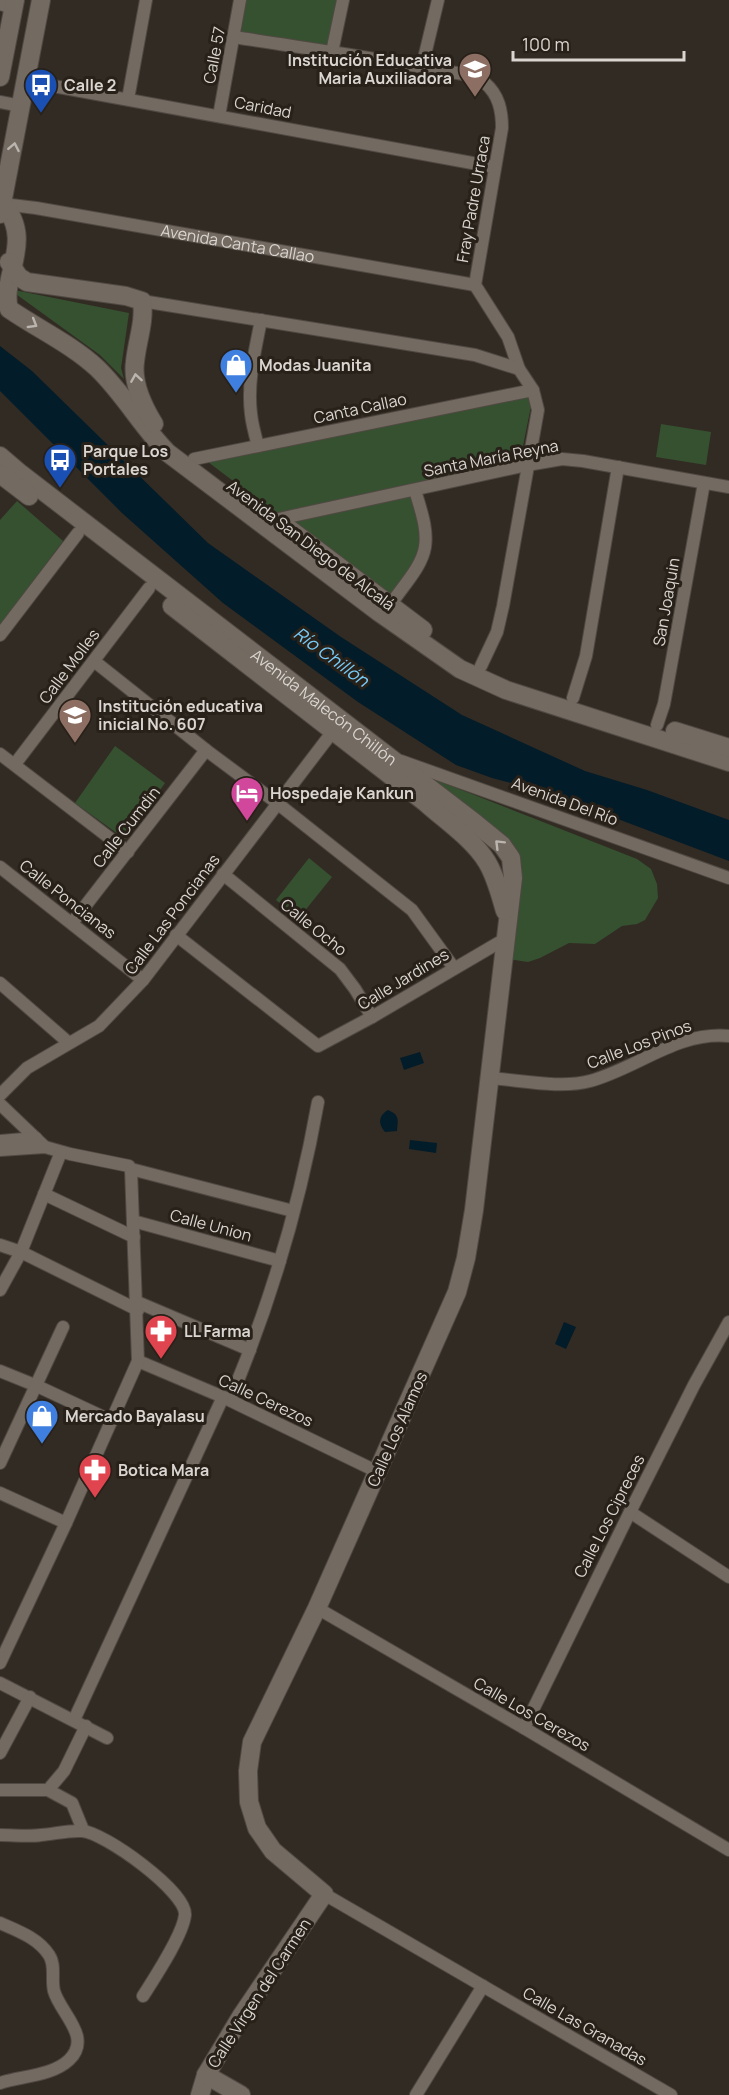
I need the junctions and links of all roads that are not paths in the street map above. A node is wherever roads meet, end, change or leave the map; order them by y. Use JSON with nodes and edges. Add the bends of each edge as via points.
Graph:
{"nodes":[{"id":1,"x":41,"y":0,"type":"edge"},
{"id":2,"x":146,"y":0,"type":"edge"},
{"id":3,"x":240,"y":0,"type":"edge"},
{"id":4,"x":343,"y":0,"type":"edge"},
{"id":5,"x":438,"y":0,"type":"edge"},
{"id":6,"x":9,"y":4,"type":"edge"},
{"id":7,"x":234,"y":37,"type":"junction"},
{"id":8,"x":332,"y":52,"type":"junction"},
{"id":9,"x":422,"y":67,"type":"junction"},
{"id":10,"x":0,"y":77,"type":"edge"},
{"id":11,"x":26,"y":81,"type":"junction"},
{"id":12,"x":128,"y":99,"type":"junction"},
{"id":13,"x":0,"y":102,"type":"edge"},
{"id":14,"x":21,"y":106,"type":"junction"},
{"id":15,"x":219,"y":116,"type":"junction"},
{"id":16,"x":494,"y":167,"type":"junction"},
{"id":17,"x":1,"y":208,"type":"edge"},
{"id":18,"x":9,"y":262,"type":"junction"},
{"id":19,"x":475,"y":285,"type":"junction"},
{"id":20,"x":142,"y":301,"type":"junction"},
{"id":21,"x":261,"y":320,"type":"junction"},
{"id":22,"x":519,"y":369,"type":"junction"},
{"id":23,"x":533,"y":390,"type":"junction"},
{"id":24,"x":258,"y":446,"type":"junction"},
{"id":25,"x":0,"y":447,"type":"edge"},
{"id":26,"x":0,"y":456,"type":"edge"},
{"id":27,"x":194,"y":459,"type":"junction"},
{"id":28,"x":527,"y":465,"type":"junction"},
{"id":29,"x":618,"y":467,"type":"junction"},
{"id":30,"x":0,"y":474,"type":"edge"},
{"id":31,"x":21,"y":474,"type":"junction"},
{"id":32,"x":704,"y":483,"type":"junction"},
{"id":33,"x":729,"y":488,"type":"edge"},
{"id":34,"x":416,"y":490,"type":"junction"},
{"id":35,"x":268,"y":521,"type":"junction"},
{"id":36,"x":78,"y":533,"type":"junction"},
{"id":37,"x":148,"y":588,"type":"junction"},
{"id":38,"x":391,"y":604,"type":"junction"},
{"id":39,"x":0,"y":635,"type":"edge"},
{"id":40,"x":94,"y":661,"type":"junction"},
{"id":41,"x":481,"y":666,"type":"junction"},
{"id":42,"x":573,"y":698,"type":"junction"},
{"id":43,"x":657,"y":725,"type":"junction"},
{"id":44,"x":337,"y":726,"type":"junction"},
{"id":45,"x":729,"y":748,"type":"edge"},
{"id":46,"x":206,"y":750,"type":"junction"},
{"id":47,"x":0,"y":753,"type":"edge"},
{"id":48,"x":389,"y":757,"type":"junction"},
{"id":49,"x":729,"y":762,"type":"edge"},
{"id":50,"x":15,"y":764,"type":"junction"},
{"id":51,"x":277,"y":803,"type":"junction"},
{"id":52,"x":128,"y":852,"type":"junction"},
{"id":53,"x":0,"y":867,"type":"edge"},
{"id":54,"x":223,"y":874,"type":"junction"},
{"id":55,"x":729,"y":878,"type":"edge"},
{"id":56,"x":507,"y":918,"type":"junction"},
{"id":57,"x":72,"y":923,"type":"junction"},
{"id":58,"x":176,"y":935,"type":"junction"},
{"id":59,"x":505,"y":939,"type":"junction"},
{"id":60,"x":454,"y":968,"type":"junction"},
{"id":61,"x":143,"y":980,"type":"junction"},
{"id":62,"x":0,"y":982,"type":"edge"},
{"id":63,"x":372,"y":1017,"type":"junction"},
{"id":64,"x":729,"y":1036,"type":"edge"},
{"id":65,"x":69,"y":1043,"type":"junction"},
{"id":66,"x":489,"y":1078,"type":"junction"},
{"id":67,"x":0,"y":1095,"type":"edge"},
{"id":68,"x":318,"y":1102,"type":"dead end"},
{"id":69,"x":0,"y":1104,"type":"edge"},
{"id":70,"x":0,"y":1141,"type":"edge"},
{"id":71,"x":40,"y":1143,"type":"junction"},
{"id":72,"x":0,"y":1150,"type":"edge"},
{"id":73,"x":61,"y":1152,"type":"junction"},
{"id":74,"x":131,"y":1169,"type":"junction"},
{"id":75,"x":44,"y":1194,"type":"junction"},
{"id":76,"x":293,"y":1210,"type":"junction"},
{"id":77,"x":134,"y":1221,"type":"junction"},
{"id":78,"x":134,"y":1237,"type":"junction"},
{"id":79,"x":0,"y":1245,"type":"edge"},
{"id":80,"x":21,"y":1252,"type":"junction"},
{"id":81,"x":280,"y":1261,"type":"junction"},
{"id":82,"x":0,"y":1290,"type":"edge"},
{"id":83,"x":138,"y":1306,"type":"junction"},
{"id":84,"x":729,"y":1322,"type":"edge"},
{"id":85,"x":63,"y":1327,"type":"dead end"},
{"id":86,"x":250,"y":1350,"type":"junction"},
{"id":87,"x":138,"y":1361,"type":"junction"},
{"id":88,"x":0,"y":1371,"type":"edge"},
{"id":89,"x":37,"y":1386,"type":"junction"},
{"id":90,"x":226,"y":1398,"type":"junction"},
{"id":91,"x":112,"y":1421,"type":"junction"},
{"id":92,"x":0,"y":1463,"type":"edge"},
{"id":93,"x":378,"y":1472,"type":"junction"},
{"id":94,"x":0,"y":1493,"type":"edge"},
{"id":95,"x":630,"y":1512,"type":"junction"},
{"id":96,"x":66,"y":1523,"type":"junction"},
{"id":97,"x":729,"y":1577,"type":"edge"},
{"id":98,"x":317,"y":1608,"type":"junction"},
{"id":99,"x":0,"y":1663,"type":"edge"},
{"id":100,"x":0,"y":1683,"type":"edge"},
{"id":101,"x":30,"y":1697,"type":"junction"},
{"id":102,"x":75,"y":1720,"type":"junction"},
{"id":103,"x":86,"y":1726,"type":"junction"},
{"id":104,"x":524,"y":1728,"type":"junction"},
{"id":105,"x":107,"y":1738,"type":"dead end"},
{"id":106,"x":0,"y":1754,"type":"edge"},
{"id":107,"x":0,"y":1790,"type":"edge"},
{"id":108,"x":48,"y":1790,"type":"junction"},
{"id":109,"x":83,"y":1830,"type":"junction"},
{"id":110,"x":0,"y":1835,"type":"edge"},
{"id":111,"x":729,"y":1850,"type":"edge"},
{"id":112,"x":324,"y":1894,"type":"junction"},
{"id":113,"x":0,"y":1923,"type":"edge"},
{"id":114,"x":483,"y":1986,"type":"junction"},
{"id":115,"x":144,"y":1996,"type":"dead end"},
{"id":116,"x":206,"y":2075,"type":"junction"},
{"id":117,"x":0,"y":2083,"type":"edge"},
{"id":118,"x":200,"y":2095,"type":"edge"},
{"id":119,"x":241,"y":2095,"type":"edge"},
{"id":120,"x":416,"y":2095,"type":"edge"},
{"id":121,"x":671,"y":2095,"type":"edge"}],
"edges":[{"from":1,"to":11,"type":"street"},
{"from":2,"to":12,"type":"street"},
{"from":3,"to":7,"type":"street","name":"Calle 57"},
{"from":4,"to":8,"type":"street"},
{"from":5,"to":9,"type":"street"},
{"from":6,"to":10,"type":"street"},
{"from":7,"to":8,"type":"street","name":"Fray Padre Urraca"},
{"from":7,"to":15,"type":"street","name":"Calle 57"},
{"from":8,"to":9,"type":"street","name":"Fray Padre Urraca"},
{"from":9,"to":16,"type":"street","name":"Fray Padre Urraca","via":[[484,81],[495,94],[502,110],[502,128]]},
{"from":11,"to":12,"type":"street","name":"Caridad"},
{"from":11,"to":14,"type":"street"},
{"from":12,"to":15,"type":"street","name":"Caridad"},
{"from":13,"to":14,"type":"street"},
{"from":17,"to":14,"type":"street","one_way":true},
{"from":15,"to":16,"type":"street","name":"Caridad"},
{"from":16,"to":19,"type":"street","name":"Fray Padre Urraca"},
{"from":17,"to":18,"type":"street","name":"Avenida San Diego de Alcalá","via":[[10,213],[14,222]]},
{"from":17,"to":19,"type":"street","name":"Avenida Canta Callao","via":[[36,208]]},
{"from":18,"to":20,"type":"street","via":[[27,282]]},
{"from":18,"to":35,"type":"street","name":"Avenida San Diego de Alcalá","one_way":true,"via":[[1,289],[2,301],[9,309],[96,367],[168,453]]},
{"from":19,"to":22,"type":"street","name":"Fray Padre Urraca","via":[[508,337]]},
{"from":20,"to":21,"type":"street"},
{"from":27,"to":20,"type":"street","name":"Avenida San Diego de Alcalá","one_way":true,"via":[[160,432],[140,396],[134,365],[144,316]]},
{"from":21,"to":22,"type":"street","via":[[475,355]]},
{"from":21,"to":24,"type":"street","via":[[250,392]]},
{"from":22,"to":23,"type":"street","name":"Fray Padre Urraca"},
{"from":23,"to":24,"type":"street","name":"Canta Callao"},
{"from":23,"to":28,"type":"street","name":"Fray Padre Urraca","via":[[538,410]]},
{"from":24,"to":27,"type":"street","name":"Canta Callao"},
{"from":25,"to":31,"type":"street"},
{"from":26,"to":31,"type":"street","name":"Avenida Malecón Chillón"},
{"from":27,"to":35,"type":"street","name":"Avenida San Diego de Alcalá"},
{"from":28,"to":29,"type":"street","name":"Santa María Reyna","via":[[562,459]]},
{"from":28,"to":34,"type":"street","name":"Santa María Reyna"},
{"from":28,"to":41,"type":"street","name":"Fray Padre Urraca","via":[[503,606],[497,632]]},
{"from":29,"to":32,"type":"street","name":"Santa María Reyna"},
{"from":29,"to":42,"type":"street","via":[[586,656]]},
{"from":30,"to":36,"type":"street","name":"Avenida Malecón Chillón"},
{"from":31,"to":44,"type":"street","name":"Avenida Malecón Chillón"},
{"from":32,"to":33,"type":"street","name":"Santa María Reyna"},
{"from":32,"to":43,"type":"street","name":"San Joaquin"},
{"from":34,"to":35,"type":"street","name":"Santa María Reyna"},
{"from":34,"to":38,"type":"street","via":[[425,548]]},
{"from":35,"to":38,"type":"street","name":"Avenida San Diego de Alcalá"},
{"from":35,"to":49,"type":"street","name":"Avenida San Diego de Alcalá","via":[[416,639],[487,682]]},
{"from":36,"to":37,"type":"street","name":"Avenida Malecón Chillón"},
{"from":36,"to":39,"type":"street"},
{"from":37,"to":40,"type":"street","name":"Calle Molles"},
{"from":37,"to":44,"type":"street","name":"Avenida Malecón Chillón"},
{"from":38,"to":41,"type":"street","name":"Avenida San Diego de Alcalá","via":[[440,644]]},
{"from":40,"to":46,"type":"street"},
{"from":40,"to":50,"type":"street","name":"Calle Molles"},
{"from":41,"to":42,"type":"street","name":"Avenida San Diego de Alcalá"},
{"from":42,"to":43,"type":"street","name":"Avenida San Diego de Alcalá"},
{"from":43,"to":45,"type":"street","name":"Avenida San Diego de Alcalá"},
{"from":44,"to":48,"type":"street","name":"Avenida Malecón Chillón"},
{"from":44,"to":51,"type":"street","name":"Calle Las Poncianas"},
{"from":44,"to":56,"type":"street","name":"Avenida Malecón Chillón","via":[[464,836],[487,862]]},
{"from":46,"to":51,"type":"street"},
{"from":46,"to":52,"type":"street","name":"Calle Cumdin"},
{"from":47,"to":50,"type":"street"},
{"from":48,"to":55,"type":"street","name":"Avenida Del Río"},
{"from":56,"to":48,"type":"street","name":"Avenida Malecón Chillón","one_way":true,"via":[[512,858],[502,844]]},
{"from":50,"to":52,"type":"street"},
{"from":51,"to":54,"type":"street","name":"Calle Las Poncianas"},
{"from":51,"to":60,"type":"street","via":[[412,910]]},
{"from":52,"to":57,"type":"street","name":"Calle Cumdin"},
{"from":53,"to":57,"type":"street","name":"Calle Poncianas"},
{"from":54,"to":58,"type":"street","name":"Calle Las Poncianas"},
{"from":54,"to":63,"type":"street","name":"Calle Ocho","via":[[340,969]]},
{"from":56,"to":59,"type":"street","name":"Calle Los Alamos"},
{"from":57,"to":61,"type":"street","name":"Calle Poncianas"},
{"from":58,"to":61,"type":"street","name":"Calle Las Poncianas"},
{"from":58,"to":63,"type":"street","name":"Calle Jardines","via":[[318,1046]]},
{"from":59,"to":60,"type":"street","name":"Calle Jardines"},
{"from":59,"to":66,"type":"street","name":"Calle Los Alamos"},
{"from":60,"to":63,"type":"street","name":"Calle Jardines"},
{"from":61,"to":65,"type":"street","name":"Calle Las Poncianas","via":[[102,1023]]},
{"from":62,"to":65,"type":"street"},
{"from":64,"to":66,"type":"street","name":"Calle Los Pinos","via":[[694,1037],[588,1082]]},
{"from":65,"to":67,"type":"street","name":"Calle Las Poncianas","via":[[27,1068]]},
{"from":66,"to":93,"type":"street","name":"Calle Los Alamos","via":[[474,1210],[457,1292]]},
{"from":68,"to":76,"type":"street"},
{"from":69,"to":71,"type":"street"},
{"from":70,"to":71,"type":"street"},
{"from":71,"to":72,"type":"street"},
{"from":71,"to":73,"type":"street"},
{"from":73,"to":74,"type":"street"},
{"from":73,"to":75,"type":"street"},
{"from":74,"to":76,"type":"street"},
{"from":74,"to":77,"type":"street"},
{"from":75,"to":78,"type":"street"},
{"from":75,"to":80,"type":"street"},
{"from":76,"to":81,"type":"street"},
{"from":77,"to":78,"type":"street"},
{"from":77,"to":81,"type":"street","name":"Calle Union"},
{"from":78,"to":83,"type":"street"},
{"from":79,"to":80,"type":"street"},
{"from":80,"to":82,"type":"street"},
{"from":80,"to":83,"type":"street"},
{"from":81,"to":86,"type":"street"},
{"from":83,"to":86,"type":"street"},
{"from":83,"to":87,"type":"street"},
{"from":84,"to":95,"type":"street","name":"Calle Los Cipreces"},
{"from":85,"to":89,"type":"street"},
{"from":86,"to":90,"type":"street"},
{"from":87,"to":90,"type":"street","name":"Calle Cerezos"},
{"from":87,"to":91,"type":"street"},
{"from":88,"to":89,"type":"street"},
{"from":89,"to":91,"type":"street"},
{"from":89,"to":92,"type":"street"},
{"from":90,"to":93,"type":"street","name":"Calle Cerezos"},
{"from":90,"to":102,"type":"street"},
{"from":91,"to":96,"type":"street"},
{"from":93,"to":98,"type":"street","name":"Calle Los Alamos"},
{"from":94,"to":96,"type":"street"},
{"from":95,"to":97,"type":"street"},
{"from":95,"to":104,"type":"street","name":"Calle Los Cipreces"},
{"from":96,"to":99,"type":"street"},
{"from":98,"to":104,"type":"street","name":"Calle Los Cerezos"},
{"from":98,"to":112,"type":"street","name":"Calle Los Alamos","via":[[252,1742],[248,1771],[249,1802],[258,1828],[273,1851]]},
{"from":100,"to":101,"type":"street"},
{"from":101,"to":102,"type":"street"},
{"from":101,"to":106,"type":"street"},
{"from":102,"to":103,"type":"street"},
{"from":103,"to":105,"type":"street"},
{"from":103,"to":108,"type":"street","via":[[64,1771]]},
{"from":104,"to":111,"type":"street","name":"Calle Los Cerezos"},
{"from":107,"to":108,"type":"street"},
{"from":108,"to":109,"type":"street","via":[[72,1803]]},
{"from":109,"to":110,"type":"street","via":[[39,1836]]},
{"from":109,"to":115,"type":"street","via":[[130,1854],[184,1907],[185,1916],[172,1947]]},
{"from":112,"to":114,"type":"street","name":"Calle Las Granadas"},
{"from":112,"to":116,"type":"street","name":"Calle Virgen del Carmen"},
{"from":113,"to":117,"type":"street","via":[[30,1936],[50,1956],[54,1991],[79,2038],[77,2050],[57,2067]]},
{"from":114,"to":120,"type":"street"},
{"from":114,"to":121,"type":"street","name":"Calle Las Granadas"},
{"from":116,"to":118,"type":"street","name":"Calle Virgen del Carmen"},
{"from":116,"to":119,"type":"street"}]}
